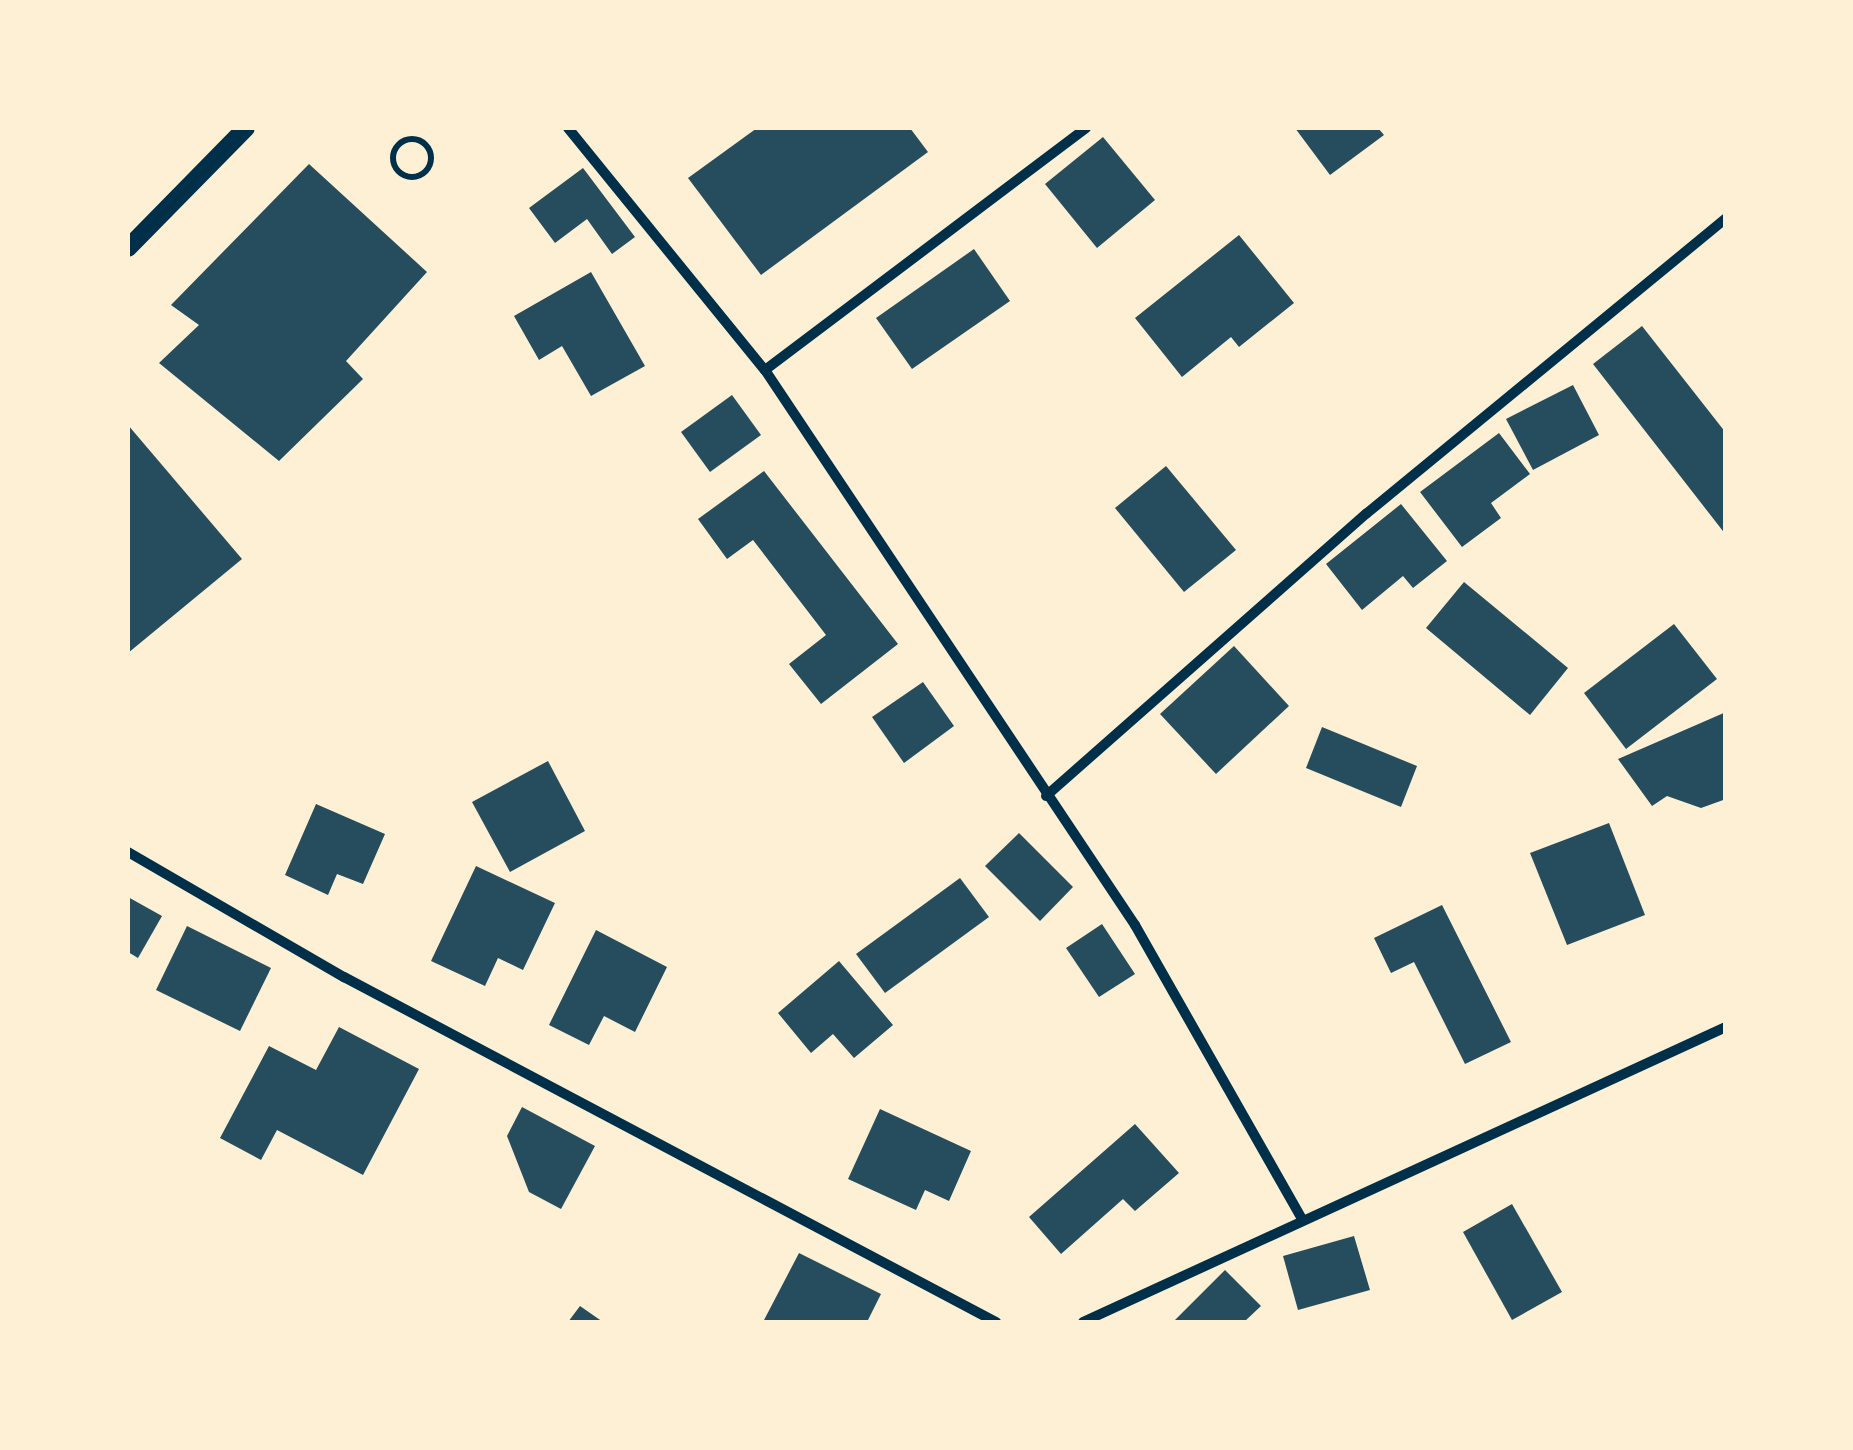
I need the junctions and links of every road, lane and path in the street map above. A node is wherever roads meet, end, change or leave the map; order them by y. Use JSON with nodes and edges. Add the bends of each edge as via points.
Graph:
{"nodes":[{"id":1,"x":246,"y":128,"type":"edge"},
{"id":2,"x":568,"y":128,"type":"edge"},
{"id":3,"x":1086,"y":128,"type":"edge"},
{"id":4,"x":398,"y":131,"type":"dead end"},
{"id":5,"x":402,"y":140,"type":"junction"},
{"id":6,"x":1726,"y":218,"type":"edge"},
{"id":7,"x":128,"y":248,"type":"edge"},
{"id":8,"x":765,"y":370,"type":"junction"},
{"id":9,"x":1046,"y":796,"type":"junction"},
{"id":10,"x":128,"y":852,"type":"edge"},
{"id":11,"x":1726,"y":1027,"type":"edge"},
{"id":12,"x":1302,"y":1219,"type":"junction"},
{"id":13,"x":996,"y":1322,"type":"edge"},
{"id":14,"x":1083,"y":1322,"type":"edge"}],
"edges":[{"from":1,"to":7,"type":"street"},
{"from":2,"to":8,"type":"street"},
{"from":3,"to":8,"type":"street"},
{"from":4,"to":5,"type":"path"},
{"from":5,"to":5,"type":"path","via":[[394,149],[398,170],[416,178],[426,174],[428,148],[417,139]]},
{"from":6,"to":9,"type":"street","via":[[1366,514]]},
{"from":8,"to":9,"type":"street"},
{"from":9,"to":12,"type":"street","via":[[1135,925]]},
{"from":10,"to":13,"type":"street","via":[[361,986]]},
{"from":11,"to":12,"type":"street","via":[[1524,1124]]},
{"from":12,"to":14,"type":"street"}]}
